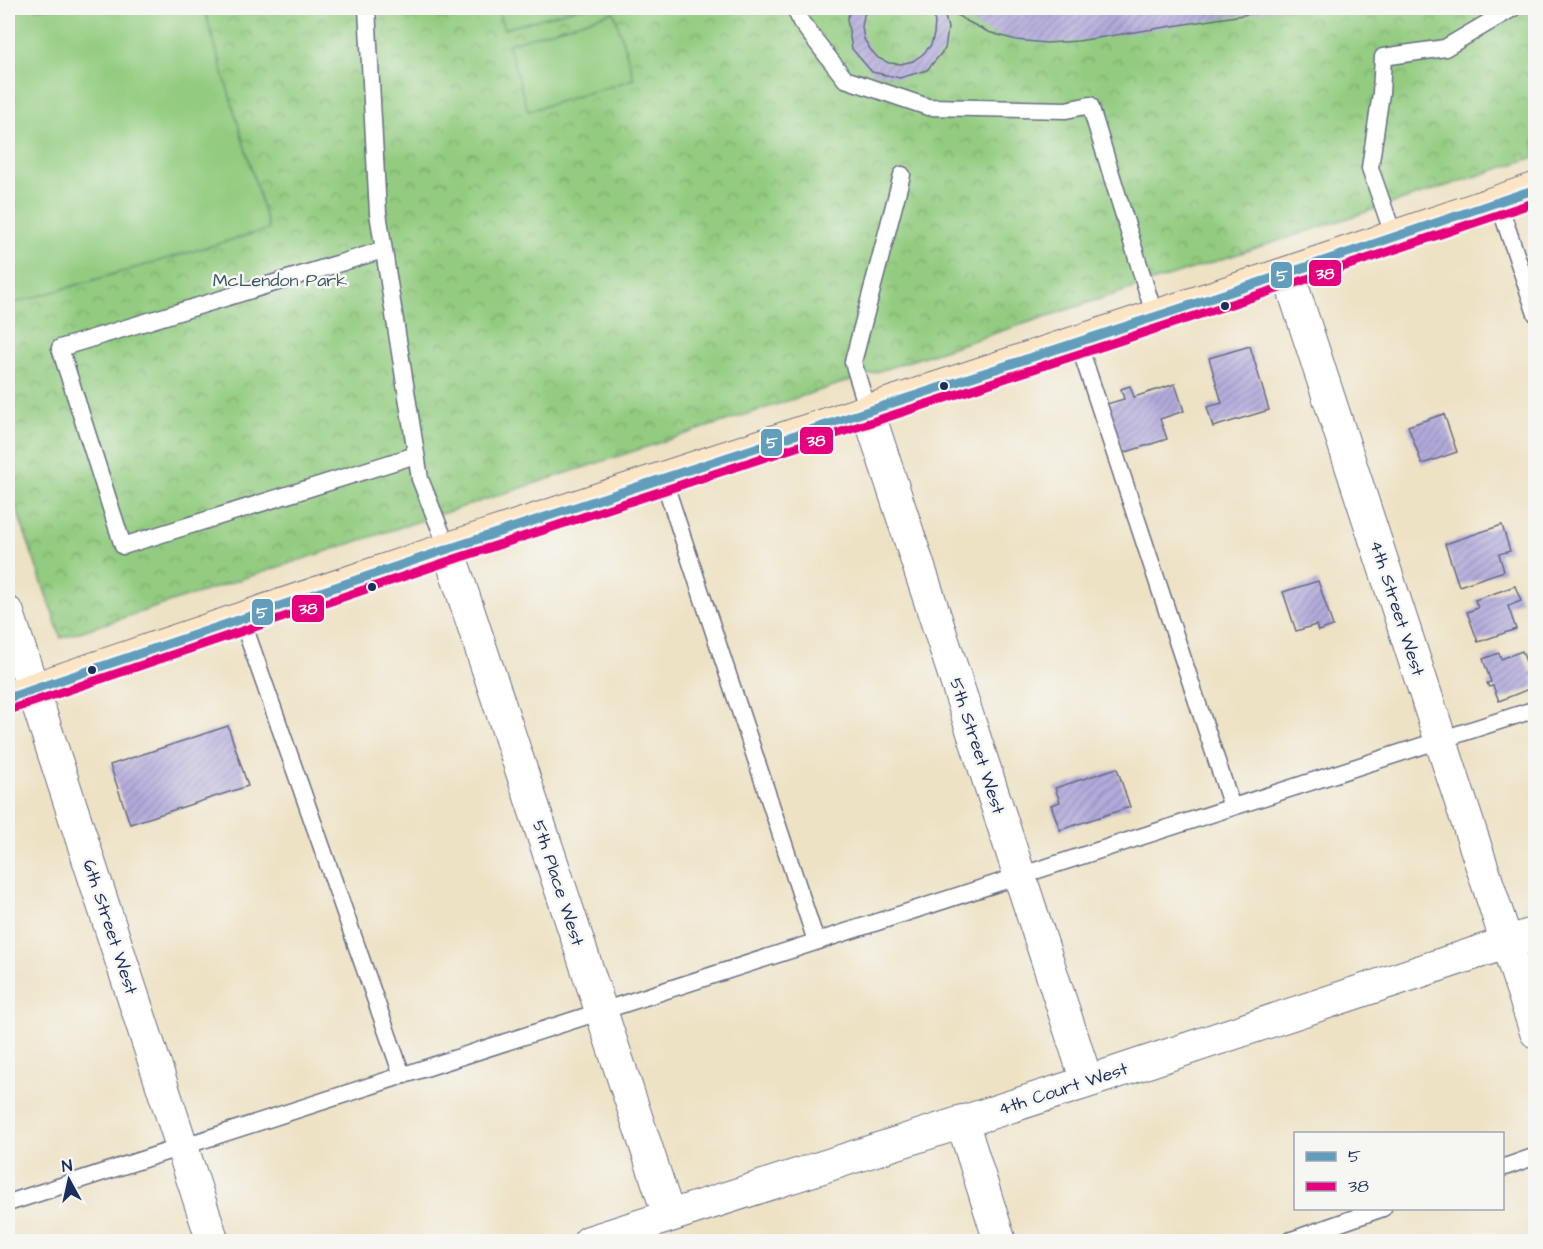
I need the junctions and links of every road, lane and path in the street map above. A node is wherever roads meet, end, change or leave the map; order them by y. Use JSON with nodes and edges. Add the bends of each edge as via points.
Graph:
{"nodes":[{"id":1,"x":367,"y":8,"type":"edge"},
{"id":2,"x":795,"y":8,"type":"edge"},
{"id":3,"x":1513,"y":8,"type":"edge"},
{"id":4,"x":902,"y":176,"type":"dead end"},
{"id":5,"x":1536,"y":189,"type":"edge"},
{"id":6,"x":1498,"y":201,"type":"junction"},
{"id":7,"x":1394,"y":237,"type":"junction"},
{"id":8,"x":383,"y":250,"type":"junction"},
{"id":9,"x":1288,"y":273,"type":"junction"},
{"id":10,"x":1536,"y":314,"type":"edge"},
{"id":11,"x":1155,"y":317,"type":"junction"},
{"id":12,"x":1078,"y":342,"type":"junction"},
{"id":13,"x":868,"y":411,"type":"junction"},
{"id":14,"x":416,"y":455,"type":"junction"},
{"id":15,"x":663,"y":478,"type":"junction"},
{"id":16,"x":448,"y":549,"type":"junction"},
{"id":17,"x":8,"y":613,"type":"edge"},
{"id":18,"x":242,"y":620,"type":"junction"},
{"id":19,"x":20,"y":694,"type":"edge"},
{"id":20,"x":1536,"y":709,"type":"edge"},
{"id":21,"x":1440,"y":740,"type":"junction"},
{"id":22,"x":1232,"y":807,"type":"junction"},
{"id":23,"x":1019,"y":876,"type":"junction"},
{"id":24,"x":1521,"y":938,"type":"edge"},
{"id":25,"x":816,"y":941,"type":"junction"},
{"id":26,"x":601,"y":1011,"type":"junction"},
{"id":27,"x":1536,"y":1032,"type":"edge"},
{"id":28,"x":402,"y":1075,"type":"junction"},
{"id":29,"x":1087,"y":1082,"type":"junction"},
{"id":30,"x":962,"y":1121,"type":"junction"},
{"id":31,"x":182,"y":1146,"type":"junction"},
{"id":32,"x":1536,"y":1156,"type":"edge"},
{"id":33,"x":1504,"y":1168,"type":"edge"},
{"id":34,"x":8,"y":1203,"type":"edge"},
{"id":35,"x":1380,"y":1210,"type":"edge"},
{"id":36,"x":669,"y":1216,"type":"junction"},
{"id":37,"x":213,"y":1242,"type":"edge"},
{"id":38,"x":589,"y":1242,"type":"edge"},
{"id":39,"x":1000,"y":1242,"type":"edge"},
{"id":40,"x":1286,"y":1242,"type":"edge"}],
"edges":[{"from":1,"to":8,"type":"lane"},
{"from":2,"to":11,"type":"lane","via":[[801,22],[845,79],[928,107],[1066,110],[1090,105]]},
{"from":3,"to":7,"type":"lane","via":[[1445,48],[1383,57],[1370,168]]},
{"from":4,"to":13,"type":"lane","via":[[853,362]]},
{"from":5,"to":6,"type":"main road"},
{"from":6,"to":7,"type":"main road"},
{"from":6,"to":10,"type":"lane"},
{"from":7,"to":9,"type":"main road"},
{"from":8,"to":14,"type":"lane"},
{"from":8,"to":14,"type":"lane","via":[[60,348],[123,546]]},
{"from":9,"to":11,"type":"main road"},
{"from":9,"to":21,"type":"street","name":"4th Street West"},
{"from":11,"to":12,"type":"main road"},
{"from":12,"to":13,"type":"main road"},
{"from":12,"to":22,"type":"lane"},
{"from":13,"to":15,"type":"main road"},
{"from":13,"to":23,"type":"street","name":"5th Street West"},
{"from":14,"to":16,"type":"lane","via":[[420,479]]},
{"from":15,"to":16,"type":"main road"},
{"from":15,"to":25,"type":"lane"},
{"from":16,"to":18,"type":"main road"},
{"from":16,"to":26,"type":"street","name":"5th Place West"},
{"from":17,"to":19,"type":"street","name":"6th Street West"},
{"from":18,"to":19,"type":"main road"},
{"from":18,"to":28,"type":"lane"},
{"from":19,"to":31,"type":"street","name":"6th Street West"},
{"from":20,"to":21,"type":"lane"},
{"from":21,"to":22,"type":"lane"},
{"from":21,"to":24,"type":"street","name":"4th Street West"},
{"from":22,"to":23,"type":"lane"},
{"from":23,"to":25,"type":"lane"},
{"from":23,"to":29,"type":"street","name":"5th Street West"},
{"from":24,"to":27,"type":"street","name":"4th Street West"},
{"from":24,"to":29,"type":"street","name":"4th Court West"},
{"from":25,"to":26,"type":"lane"},
{"from":26,"to":28,"type":"lane"},
{"from":26,"to":36,"type":"street","name":"5th Place West"},
{"from":28,"to":31,"type":"lane"},
{"from":29,"to":30,"type":"street","name":"4th Court West"},
{"from":30,"to":36,"type":"street","name":"4th Court West"},
{"from":30,"to":39,"type":"street"},
{"from":31,"to":34,"type":"lane"},
{"from":31,"to":37,"type":"street","name":"6th Street West"},
{"from":32,"to":33,"type":"lane"},
{"from":35,"to":40,"type":"lane"},
{"from":36,"to":38,"type":"street","name":"4th Court West"}]}
